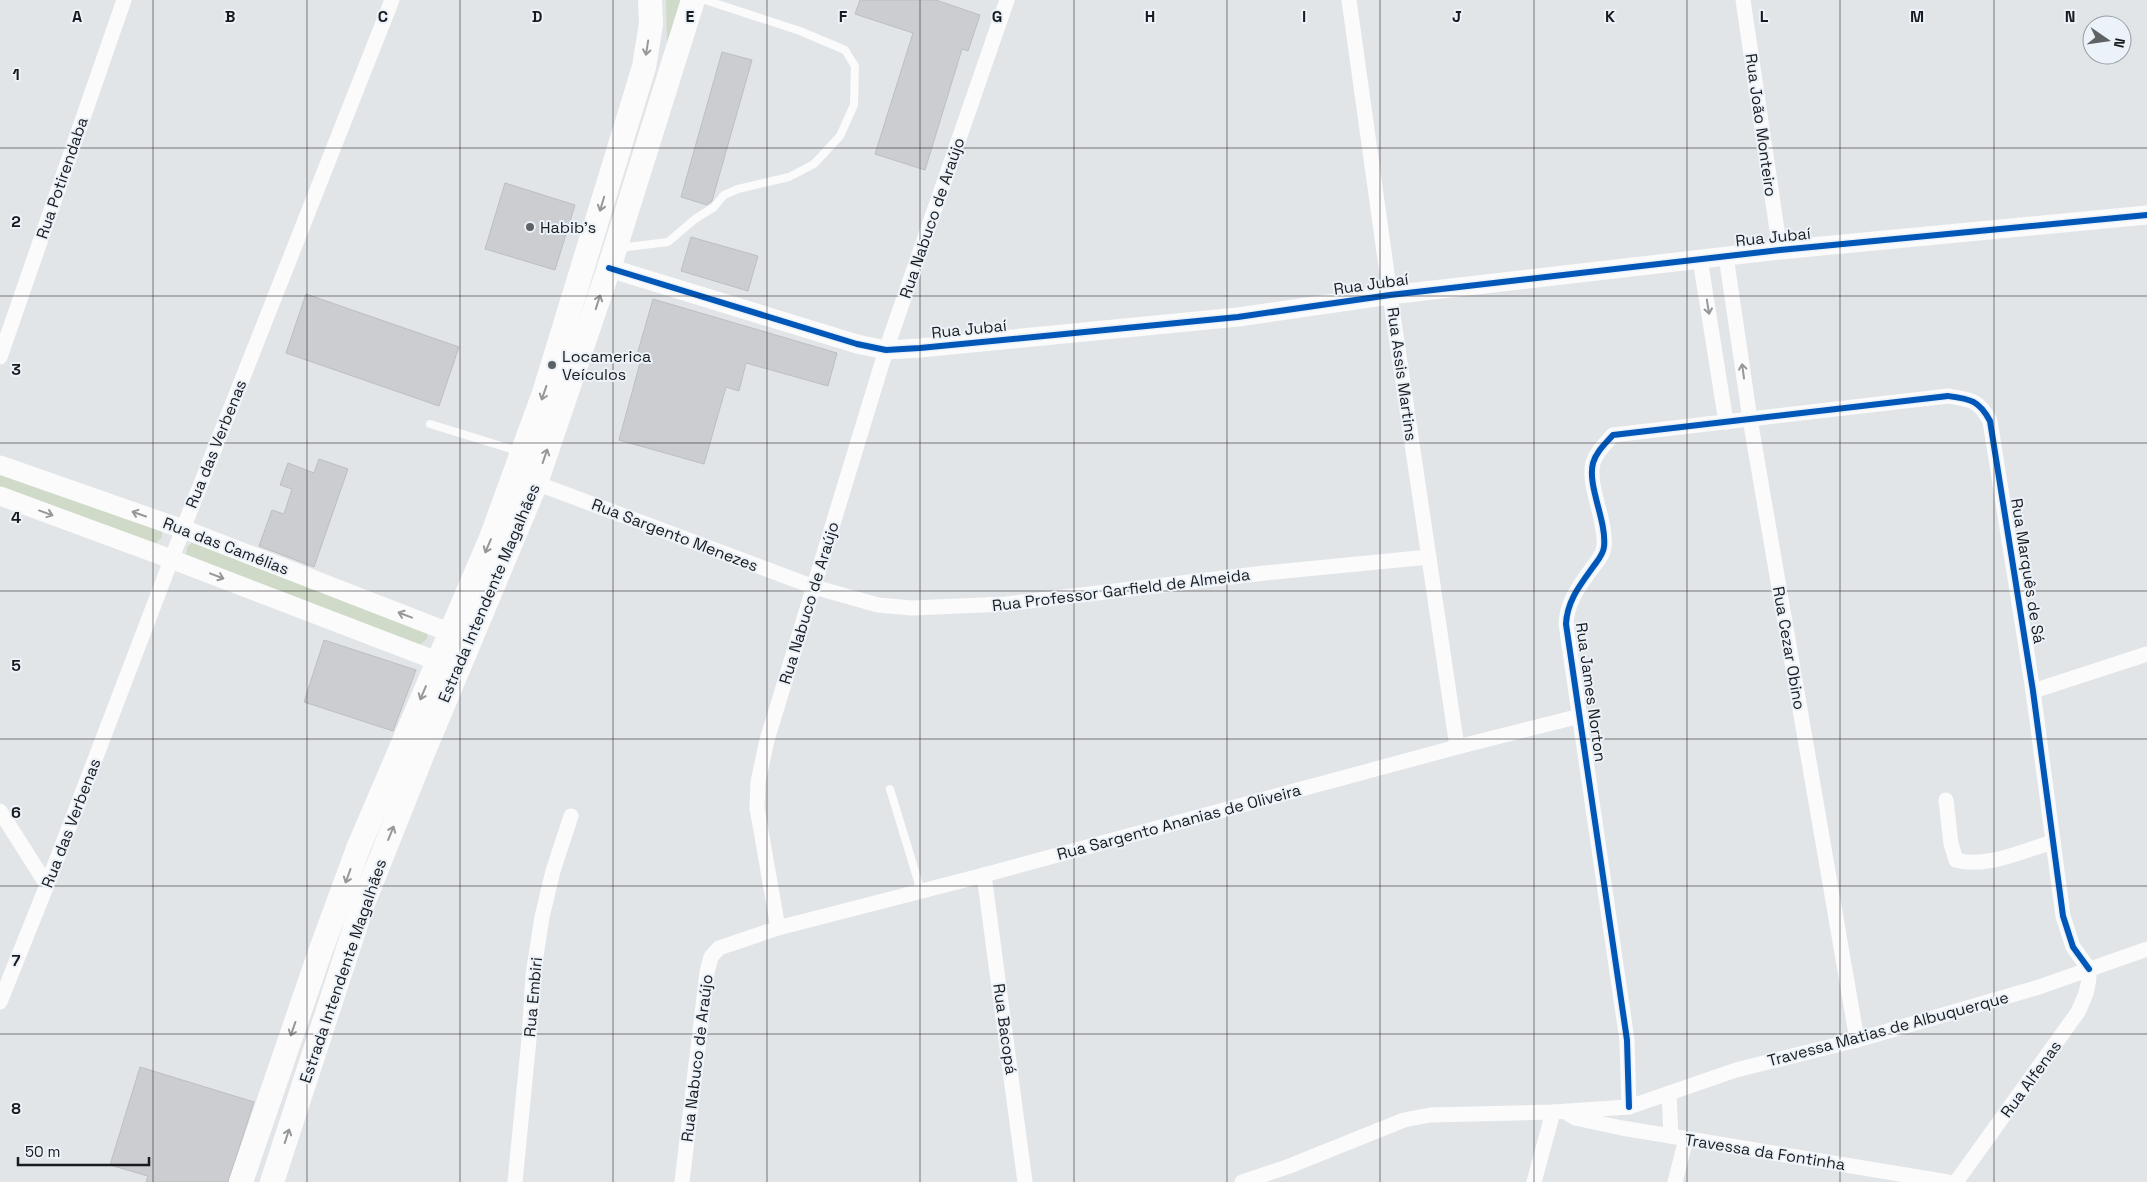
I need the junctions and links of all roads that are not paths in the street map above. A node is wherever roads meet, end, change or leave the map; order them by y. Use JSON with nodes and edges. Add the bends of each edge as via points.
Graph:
{"nodes":[{"id":1,"x":124,"y":0,"type":"edge"},
{"id":2,"x":392,"y":0,"type":"edge"},
{"id":3,"x":650,"y":0,"type":"edge"},
{"id":4,"x":693,"y":0,"type":"edge"},
{"id":5,"x":705,"y":0,"type":"edge"},
{"id":6,"x":1007,"y":0,"type":"edge"},
{"id":7,"x":1349,"y":0,"type":"edge"},
{"id":8,"x":1743,"y":0,"type":"edge"},
{"id":9,"x":2147,"y":215,"type":"edge"},
{"id":10,"x":1780,"y":250,"type":"junction"},
{"id":11,"x":1726,"y":256,"type":"junction"},
{"id":12,"x":612,"y":259,"type":"junction"},
{"id":13,"x":1700,"y":259,"type":"junction"},
{"id":14,"x":1390,"y":295,"type":"junction"},
{"id":15,"x":886,"y":350,"type":"junction"},
{"id":16,"x":0,"y":357,"type":"edge"},
{"id":17,"x":1750,"y":419,"type":"junction"},
{"id":18,"x":1726,"y":422,"type":"junction"},
{"id":19,"x":430,"y":424,"type":"dead end"},
{"id":20,"x":522,"y":452,"type":"junction"},
{"id":21,"x":0,"y":465,"type":"edge"},
{"id":22,"x":536,"y":483,"type":"junction"},
{"id":23,"x":0,"y":496,"type":"edge"},
{"id":24,"x":182,"y":529,"type":"junction"},
{"id":25,"x":1429,"y":557,"type":"junction"},
{"id":26,"x":171,"y":559,"type":"junction"},
{"id":27,"x":814,"y":587,"type":"junction"},
{"id":28,"x":451,"y":633,"type":"junction"},
{"id":29,"x":2147,"y":654,"type":"edge"},
{"id":30,"x":437,"y":661,"type":"junction"},
{"id":31,"x":2033,"y":691,"type":"junction"},
{"id":32,"x":1580,"y":716,"type":"junction"},
{"id":33,"x":1457,"y":747,"type":"junction"},
{"id":34,"x":890,"y":789,"type":"dead end"},
{"id":35,"x":1946,"y":800,"type":"dead end"},
{"id":36,"x":0,"y":811,"type":"edge"},
{"id":37,"x":571,"y":816,"type":"dead end"},
{"id":38,"x":2053,"y":842,"type":"junction"},
{"id":39,"x":984,"y":875,"type":"junction"},
{"id":40,"x":47,"y":885,"type":"junction"},
{"id":41,"x":921,"y":891,"type":"junction"},
{"id":42,"x":778,"y":928,"type":"junction"},
{"id":43,"x":2147,"y":949,"type":"edge"},
{"id":44,"x":2089,"y":969,"type":"junction"},
{"id":45,"x":0,"y":1002,"type":"edge"},
{"id":46,"x":1857,"y":1040,"type":"junction"},
{"id":47,"x":1669,"y":1093,"type":"junction"},
{"id":48,"x":1629,"y":1107,"type":"junction"},
{"id":49,"x":1558,"y":1111,"type":"junction"},
{"id":50,"x":1679,"y":1138,"type":"junction"},
{"id":51,"x":241,"y":1182,"type":"edge"},
{"id":52,"x":272,"y":1182,"type":"edge"},
{"id":53,"x":515,"y":1182,"type":"edge"},
{"id":54,"x":682,"y":1182,"type":"edge"},
{"id":55,"x":1025,"y":1182,"type":"edge"},
{"id":56,"x":1242,"y":1182,"type":"edge"},
{"id":57,"x":1534,"y":1182,"type":"edge"},
{"id":58,"x":1675,"y":1182,"type":"edge"},
{"id":59,"x":1948,"y":1182,"type":"edge"},
{"id":60,"x":1956,"y":1182,"type":"edge"}],
"edges":[{"from":1,"to":16,"type":"street","name":"Rua Potirendaba"},
{"from":2,"to":24,"type":"street","name":"Rua das Verbenas"},
{"from":3,"to":20,"type":"main road","name":"Estrada Intendente Magalhães","one_way":true,"via":[[651,24],[644,67],[544,393]]},
{"from":4,"to":12,"type":"main road","name":"Estrada Intendente Magalhães"},
{"from":5,"to":12,"type":"lane","via":[[800,30],[845,50],[854,66],[854,105],[840,136],[814,164],[789,178],[724,195],[714,207],[668,242]]},
{"from":6,"to":15,"type":"street","name":"Rua Nabuco de Araújo"},
{"from":7,"to":14,"type":"street","name":"Rua Assis Martins"},
{"from":8,"to":10,"type":"street","name":"Rua João Monteiro"},
{"from":9,"to":10,"type":"street","name":"Rua Jubaí"},
{"from":10,"to":11,"type":"street","name":"Rua Jubaí"},
{"from":11,"to":13,"type":"street","name":"Rua Jubaí"},
{"from":17,"to":11,"type":"street","name":"Rua Cezar Obino","one_way":true},
{"from":12,"to":15,"type":"street","name":"Rua Jubaí","via":[[815,332]]},
{"from":22,"to":12,"type":"main road","name":"Estrada Intendente Magalhães","one_way":true},
{"from":13,"to":14,"type":"street","name":"Rua Jubaí"},
{"from":13,"to":18,"type":"street","one_way":true},
{"from":14,"to":15,"type":"street","name":"Rua Jubaí","via":[[1238,317]]},
{"from":14,"to":25,"type":"street","name":"Rua Assis Martins"},
{"from":15,"to":27,"type":"street","name":"Rua Nabuco de Araújo"},
{"from":17,"to":18,"type":"street","name":"Rua James Norton"},
{"from":17,"to":31,"type":"street","name":"Rua Marquês de Sá","via":[[1948,396],[1969,399],[1984,410],[1990,421]]},
{"from":17,"to":46,"type":"street","name":"Rua Cezar Obino"},
{"from":18,"to":32,"type":"street","name":"Rua James Norton","via":[[1612,435],[1597,454],[1592,473],[1604,547],[1573,596],[1566,614]]},
{"from":19,"to":20,"type":"lane"},
{"from":20,"to":28,"type":"main road","name":"Estrada Intendente Magalhães","one_way":true,"via":[[491,538]]},
{"from":24,"to":21,"type":"street","name":"Rua das Camélias","one_way":true},
{"from":22,"to":27,"type":"street","name":"Rua Sargento Menezes"},
{"from":52,"to":22,"type":"main road","name":"Estrada Intendente Magalhães","one_way":true,"via":[[362,906]]},
{"from":23,"to":26,"type":"street","name":"Rua das Camélias","one_way":true},
{"from":24,"to":26,"type":"street","name":"Rua das Verbenas"},
{"from":28,"to":24,"type":"street","name":"Rua das Camélias","one_way":true},
{"from":25,"to":27,"type":"street","name":"Rua Professor Garfield de Almeida","via":[[1016,603],[952,607],[878,605]]},
{"from":25,"to":33,"type":"street","name":"Rua Assis Martins"},
{"from":26,"to":30,"type":"street","name":"Rua das Camélias","one_way":true},
{"from":26,"to":40,"type":"street","name":"Rua das Verbenas"},
{"from":27,"to":42,"type":"street","name":"Rua Nabuco de Araújo","via":[[758,782],[760,838]]},
{"from":28,"to":30,"type":"main road","name":"Estrada Intendente Magalhães"},
{"from":29,"to":31,"type":"street"},
{"from":30,"to":51,"type":"main road","name":"Estrada Intendente Magalhães","one_way":true,"via":[[359,846],[318,955]]},
{"from":31,"to":38,"type":"street","name":"Rua Marquês de Sá"},
{"from":32,"to":33,"type":"street","name":"Rua Sargento Ananias de Oliveira"},
{"from":32,"to":48,"type":"street","name":"Rua James Norton","via":[[1626,1040]]},
{"from":33,"to":39,"type":"street","name":"Rua Sargento Ananias de Oliveira"},
{"from":34,"to":41,"type":"lane"},
{"from":35,"to":38,"type":"street","via":[[1956,860],[1982,863]]},
{"from":36,"to":40,"type":"street"},
{"from":37,"to":53,"type":"street","name":"Rua Embiri","via":[[542,917],[533,976]]},
{"from":38,"to":44,"type":"street","name":"Rua Marquês de Sá","via":[[2063,916],[2073,947]]},
{"from":39,"to":41,"type":"street","name":"Rua Sargento Ananias de Oliveira"},
{"from":39,"to":55,"type":"street","name":"Rua Bacopá"},
{"from":40,"to":45,"type":"street","name":"Rua das Verbenas"},
{"from":41,"to":42,"type":"street","name":"Rua Sargento Ananias de Oliveira"},
{"from":42,"to":54,"type":"street","name":"Rua Nabuco de Araújo","via":[[725,945],[711,957]]},
{"from":43,"to":44,"type":"street","name":"Travessa Matias de Albuquerque"},
{"from":44,"to":46,"type":"street","name":"Travessa Matias de Albuquerque","via":[[2039,987]]},
{"from":44,"to":60,"type":"street","name":"Rua Alfenas","via":[[2088,992],[2078,1012]]},
{"from":46,"to":47,"type":"street","name":"Travessa Matias de Albuquerque","via":[[1736,1070]]},
{"from":47,"to":48,"type":"street","name":"Travessa Matias de Albuquerque"},
{"from":47,"to":50,"type":"street","name":"Travessa da Fontinha"},
{"from":48,"to":49,"type":"street","name":"Travessa da Fontinha"},
{"from":49,"to":50,"type":"street","name":"Travessa da Fontinha","via":[[1575,1118]]},
{"from":49,"to":56,"type":"street","name":"Travessa da Fontinha","via":[[1430,1115],[1404,1120]]},
{"from":49,"to":57,"type":"street"},
{"from":50,"to":58,"type":"street"},
{"from":50,"to":59,"type":"street","name":"Travessa da Fontinha"}]}
